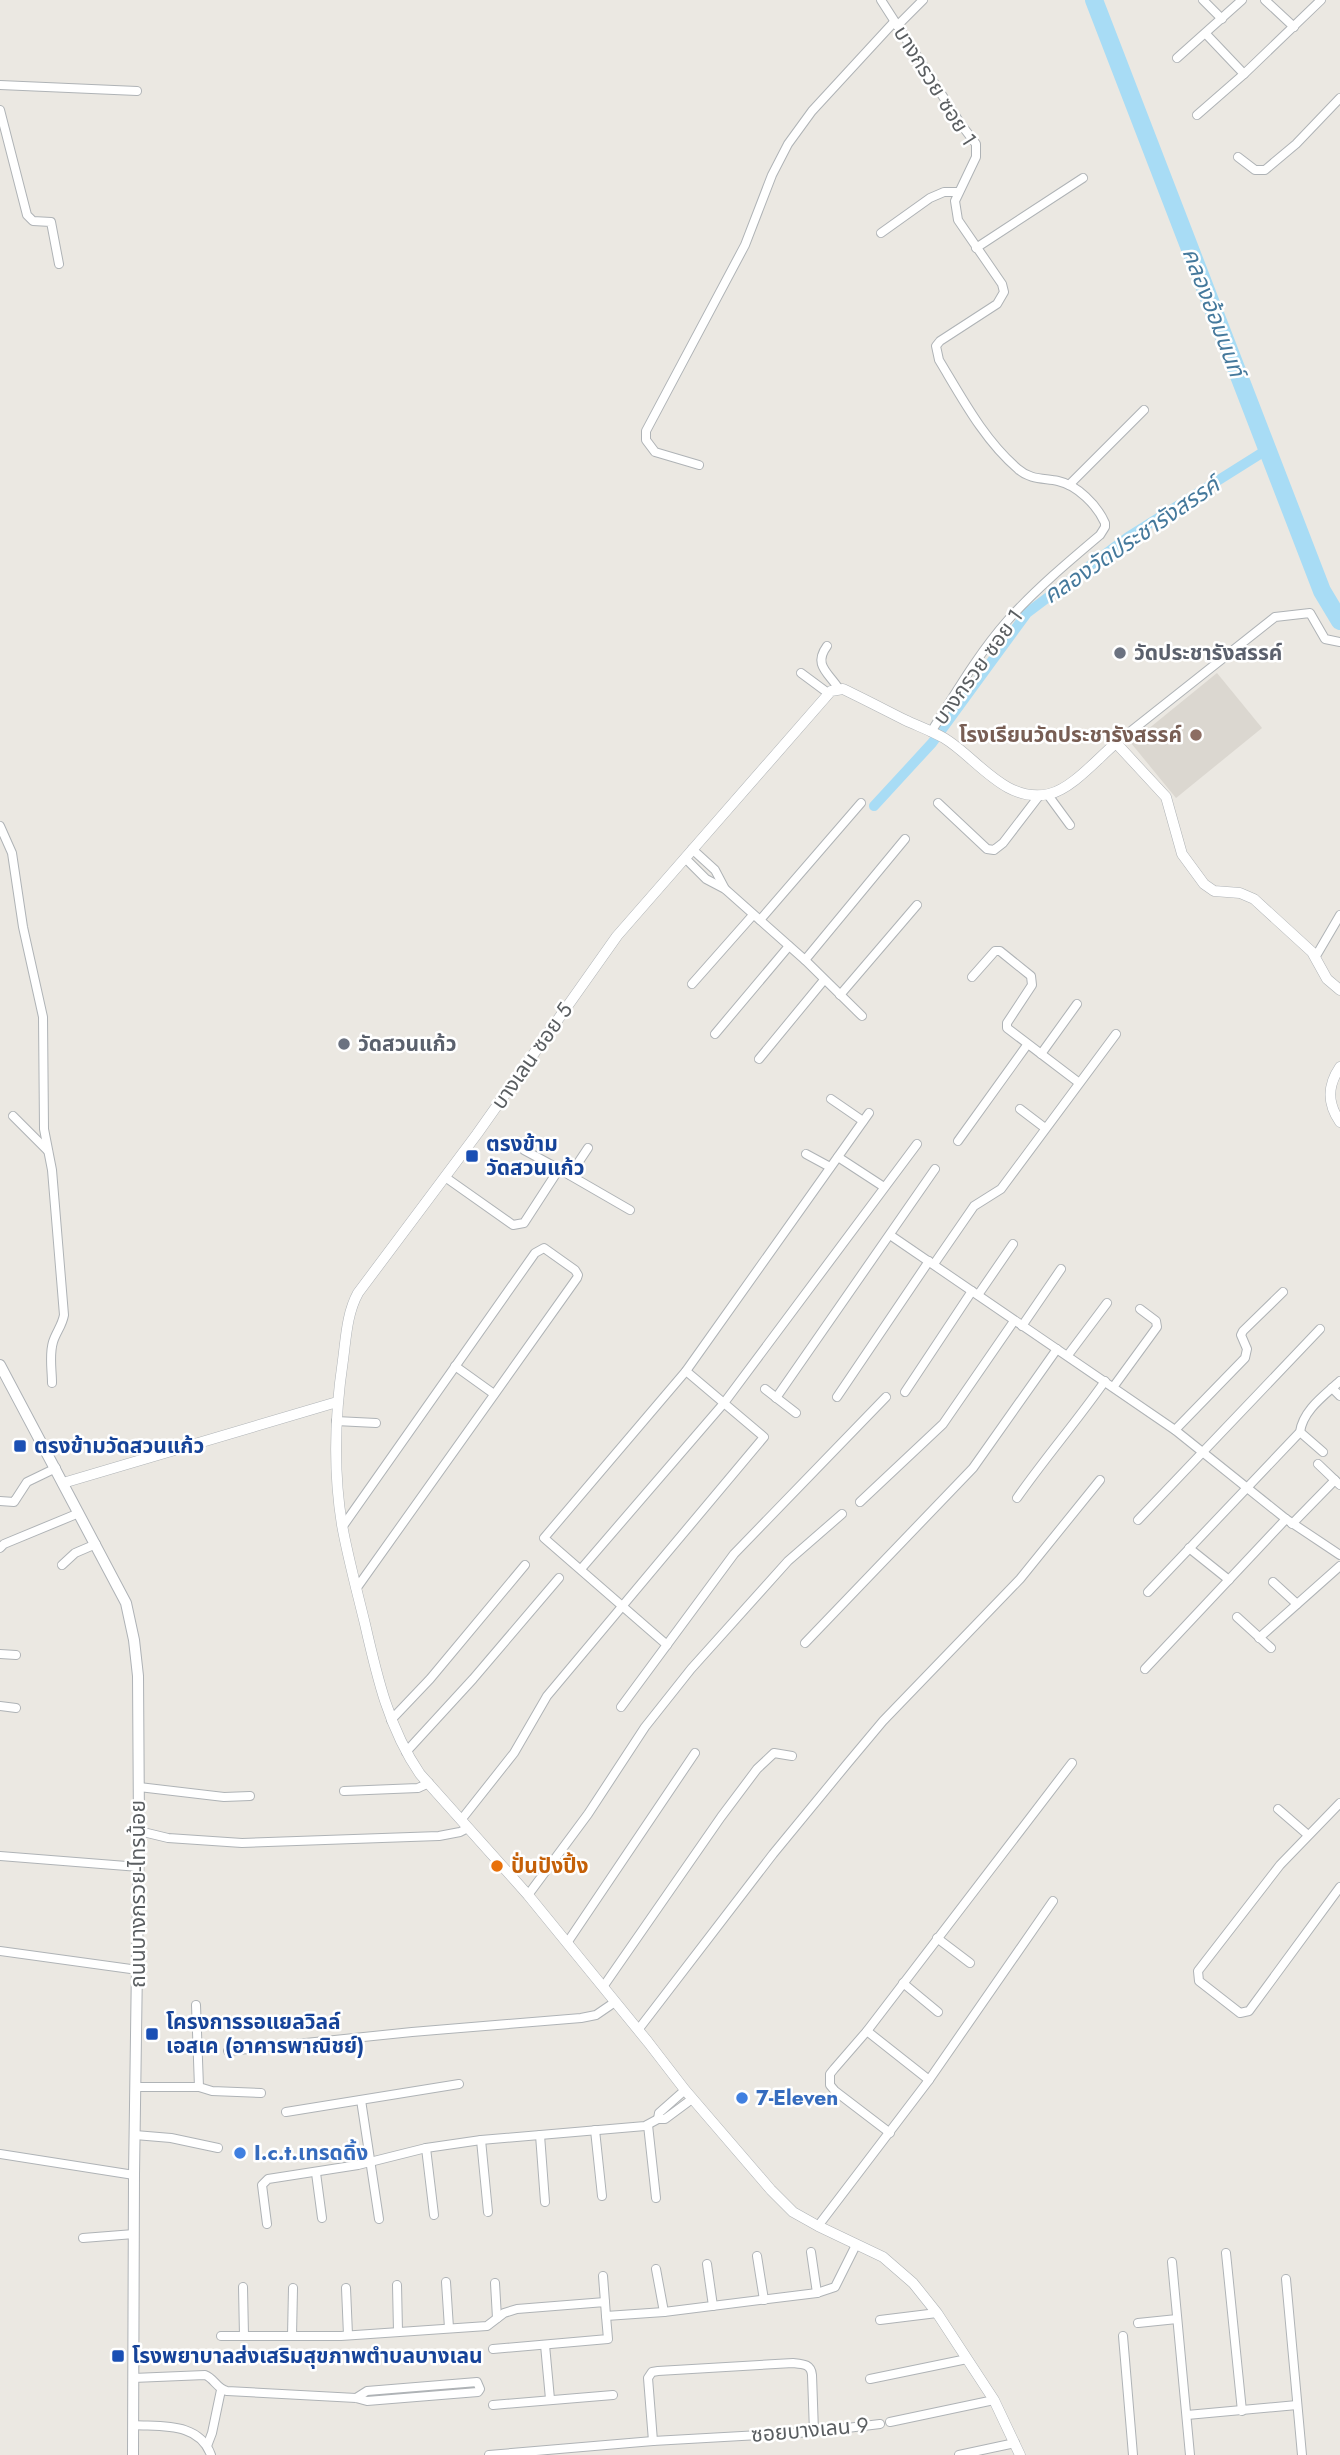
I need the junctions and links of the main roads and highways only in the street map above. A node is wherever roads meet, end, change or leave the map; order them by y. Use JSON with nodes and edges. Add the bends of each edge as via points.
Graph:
{"nodes":[{"id":1,"x":2,"y":1371,"type":"edge"},
{"id":2,"x":133,"y":2455,"type":"edge"}],
"edges":[{"from":1,"to":2,"type":"main road","name":"ถนนบางกรวย-ไทรน้อย","via":[[126,1603],[134,1640],[139,1867]]}]}
